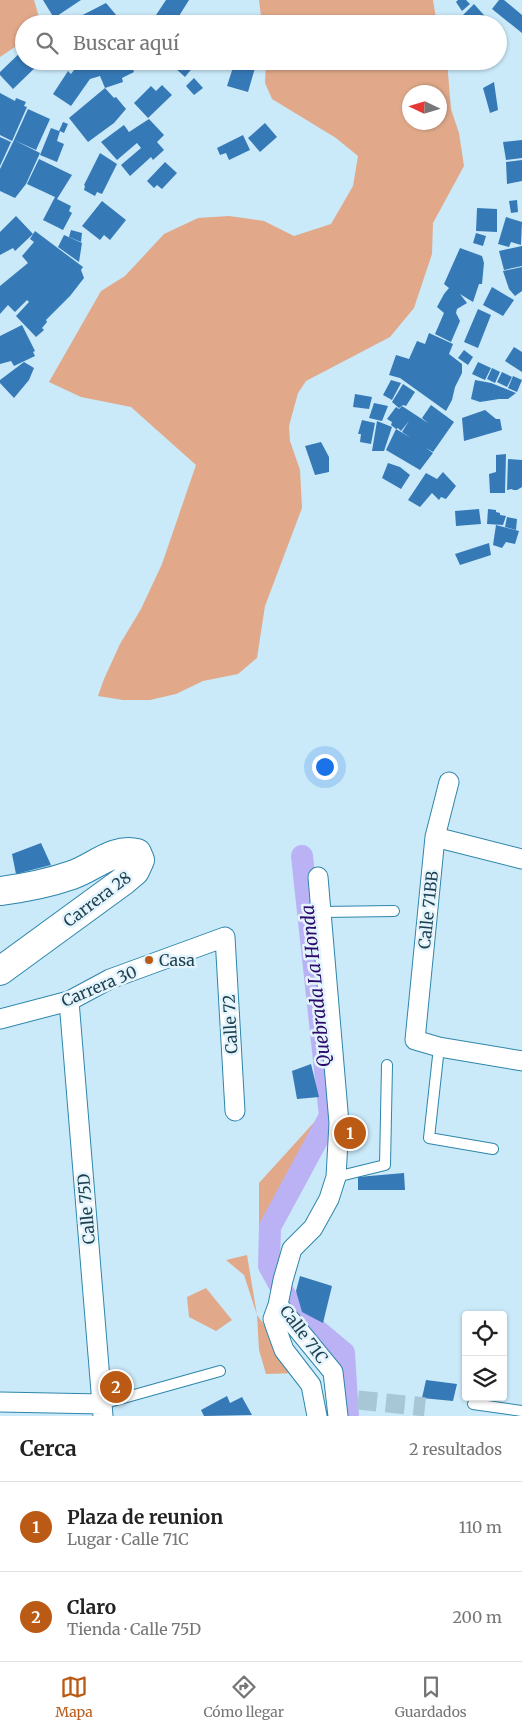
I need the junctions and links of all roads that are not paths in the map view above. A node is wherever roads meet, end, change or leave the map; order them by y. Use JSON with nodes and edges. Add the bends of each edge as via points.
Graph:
{"nodes":[{"id":1,"x":449,"y":782,"type":"dead end"},
{"id":2,"x":435,"y":837,"type":"junction"},
{"id":3,"x":522,"y":859,"type":"edge"},
{"id":4,"x":318,"y":877,"type":"dead end"},
{"id":5,"x":0,"y":891,"type":"edge"},
{"id":6,"x":394,"y":911,"type":"dead end"},
{"id":7,"x":322,"y":912,"type":"junction"},
{"id":8,"x":225,"y":937,"type":"joint"},
{"id":9,"x":0,"y":971,"type":"edge"},
{"id":10,"x":69,"y":1001,"type":"junction"},
{"id":11,"x":0,"y":1019,"type":"edge"},
{"id":12,"x":439,"y":1047,"type":"junction"},
{"id":13,"x":522,"y":1061,"type":"edge"},
{"id":14,"x":387,"y":1065,"type":"dead end"},
{"id":15,"x":235,"y":1112,"type":"dead end"},
{"id":16,"x":493,"y":1150,"type":"dead end"},
{"id":17,"x":336,"y":1177,"type":"junction"},
{"id":18,"x":278,"y":1305,"type":"junction"},
{"id":19,"x":220,"y":1372,"type":"dead end"},
{"id":20,"x":0,"y":1402,"type":"edge"},
{"id":21,"x":473,"y":1404,"type":"dead end"},
{"id":22,"x":103,"y":1410,"type":"edge"},
{"id":23,"x":522,"y":1411,"type":"edge"},
{"id":24,"x":317,"y":1416,"type":"edge"},
{"id":25,"x":338,"y":1416,"type":"edge"}],
"edges":[{"from":1,"to":2,"type":"street","name":"Calle 71BB"},
{"from":2,"to":3,"type":"street"},
{"from":2,"to":12,"type":"street","name":"Calle 71BB","via":[[415,1040]]},
{"from":4,"to":7,"type":"street","name":"Calle 71C"},
{"from":5,"to":9,"type":"street","name":"Carrera 28","via":[[72,875],[128,851],[137,853],[140,860],[135,871],[122,882]]},
{"from":6,"to":7,"type":"lane"},
{"from":7,"to":17,"type":"street","name":"Calle 71C","via":[[339,1123]]},
{"from":8,"to":10,"type":"street","name":"Carrera 30","via":[[110,979]]},
{"from":8,"to":15,"type":"street","name":"Calle 72"},
{"from":10,"to":11,"type":"street","name":"Carrera 30"},
{"from":10,"to":22,"type":"street","name":"Calle 75D"},
{"from":12,"to":13,"type":"street"},
{"from":12,"to":16,"type":"lane","via":[[429,1138]]},
{"from":14,"to":17,"type":"lane","via":[[385,1166]]},
{"from":17,"to":18,"type":"street","name":"Calle 71C","via":[[329,1199],[313,1228],[292,1249]]},
{"from":18,"to":24,"type":"street","via":[[273,1319],[276,1328],[284,1350],[311,1385]]},
{"from":18,"to":25,"type":"street","name":"Calle 71C","via":[[333,1372]]},
{"from":19,"to":22,"type":"lane"},
{"from":20,"to":22,"type":"street"},
{"from":21,"to":23,"type":"lane"}]}
